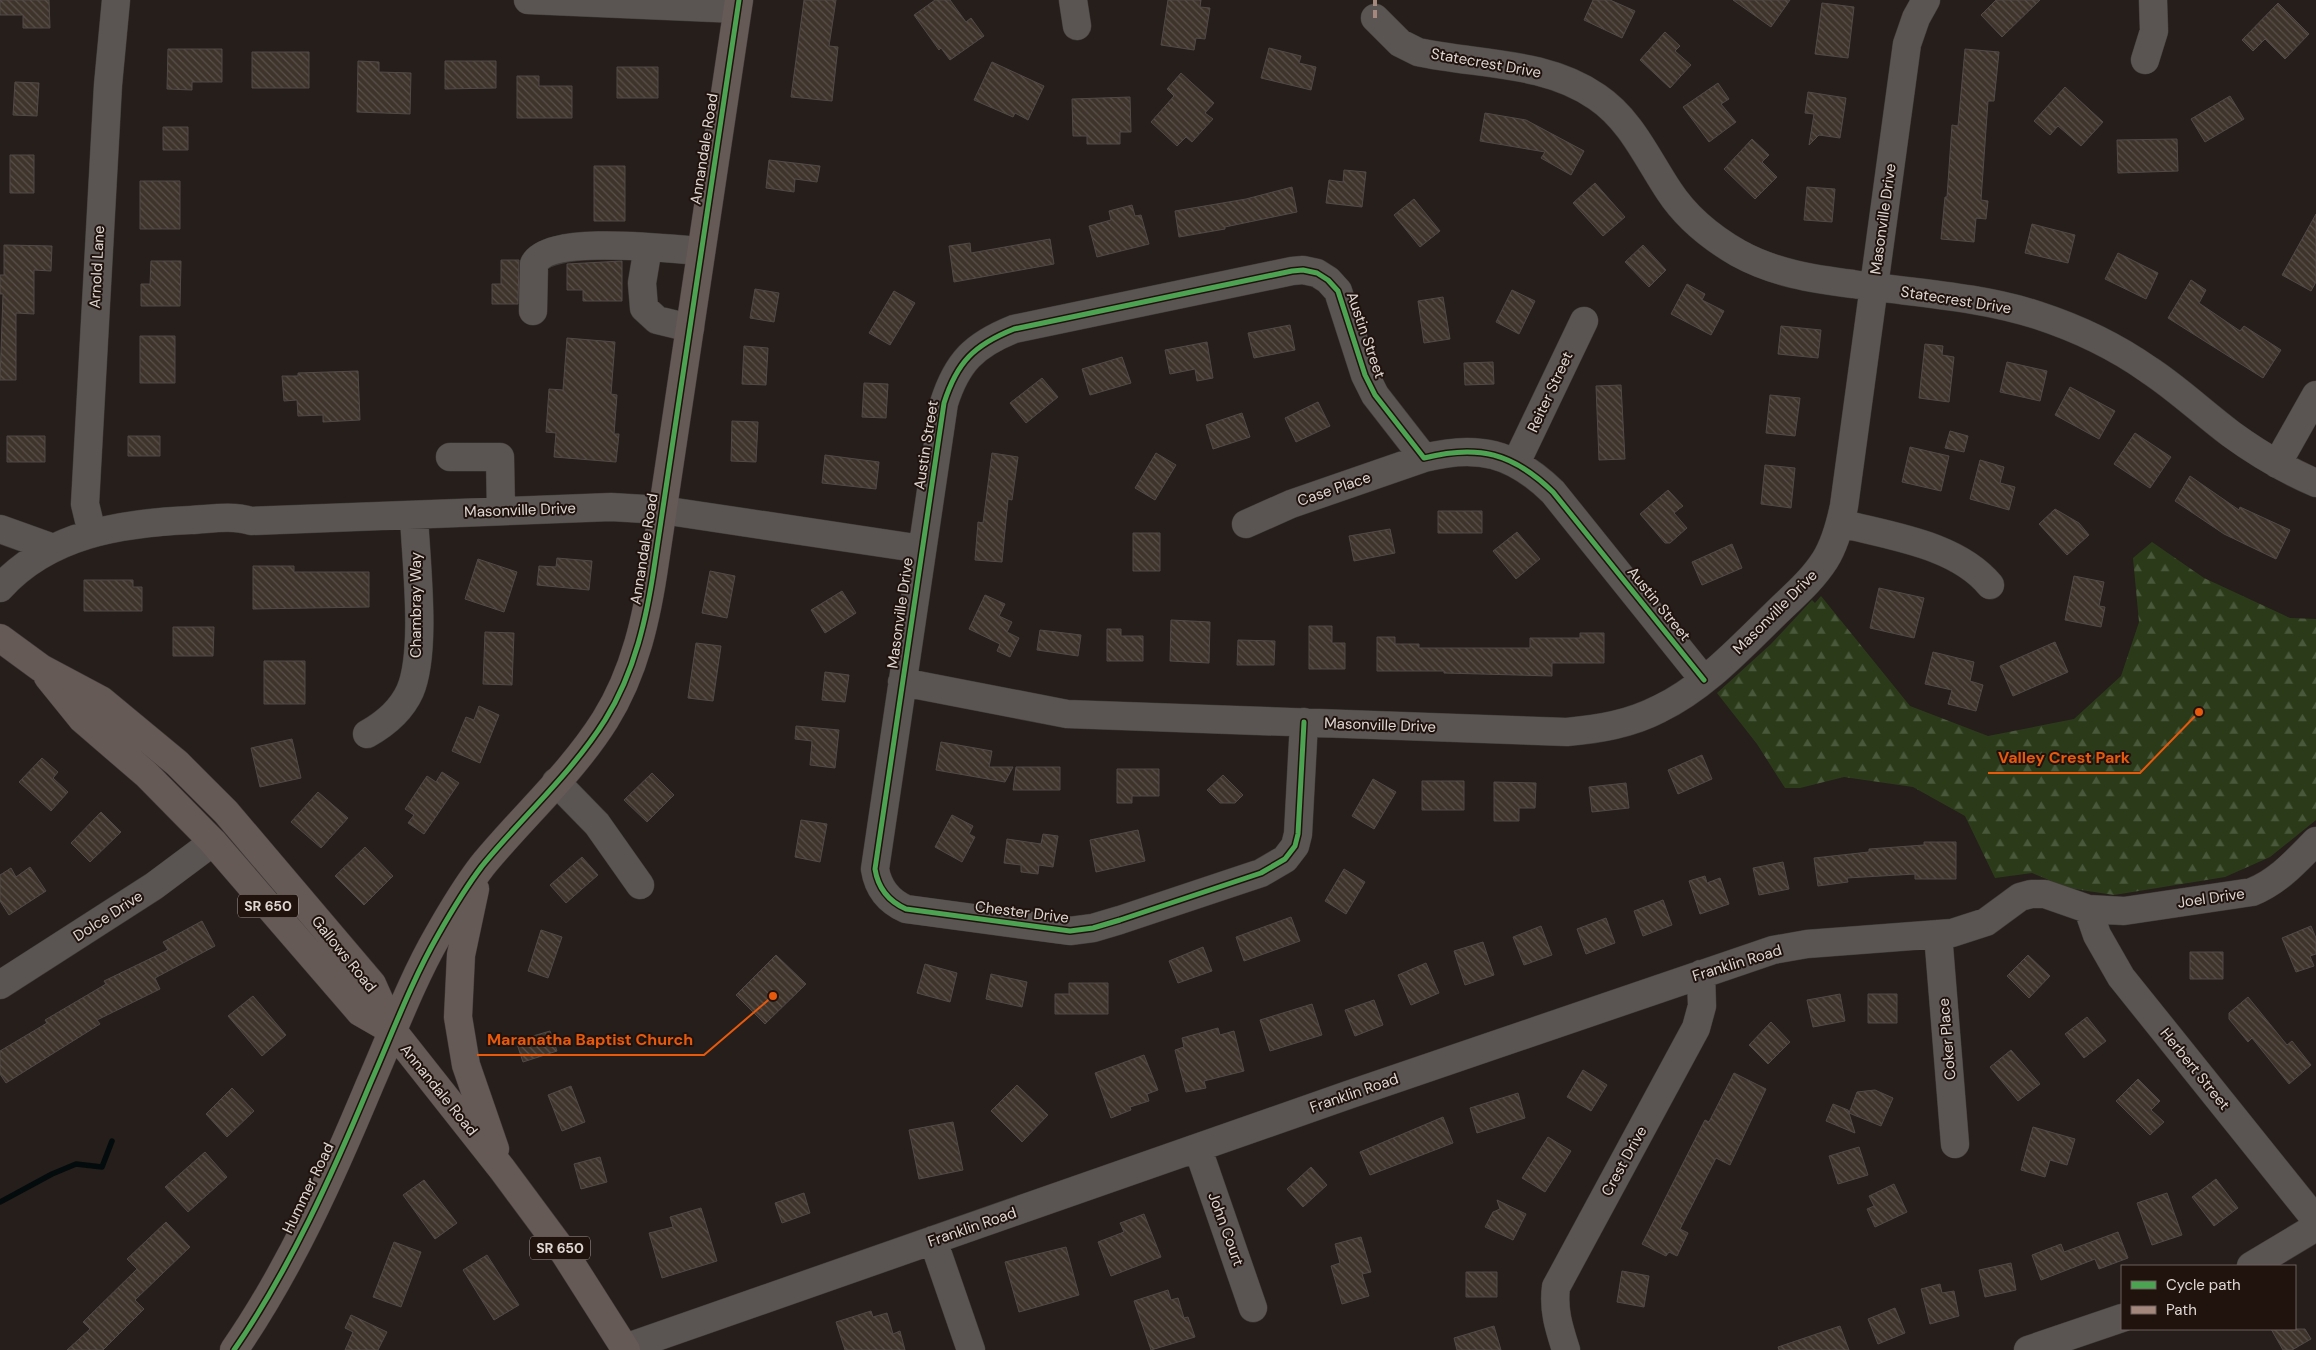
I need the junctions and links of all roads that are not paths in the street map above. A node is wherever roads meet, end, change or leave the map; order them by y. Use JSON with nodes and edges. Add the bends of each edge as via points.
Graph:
{"nodes":[{"id":1,"x":116,"y":0,"type":"edge"},
{"id":2,"x":528,"y":0,"type":"edge"},
{"id":3,"x":1926,"y":0,"type":"edge"},
{"id":4,"x":2153,"y":0,"type":"edge"},
{"id":5,"x":738,"y":4,"type":"edge"},
{"id":6,"x":1375,"y":18,"type":"dead end"},
{"id":7,"x":2145,"y":60,"type":"dead end"},
{"id":8,"x":648,"y":247,"type":"junction"},
{"id":9,"x":701,"y":251,"type":"junction"},
{"id":10,"x":1874,"y":287,"type":"junction"},
{"id":11,"x":533,"y":311,"type":"dead end"},
{"id":12,"x":1584,"y":321,"type":"dead end"},
{"id":13,"x":690,"y":328,"type":"junction"},
{"id":14,"x":2316,"y":394,"type":"edge"},
{"id":15,"x":450,"y":457,"type":"dead end"},
{"id":16,"x":1424,"y":458,"type":"junction"},
{"id":17,"x":1516,"y":463,"type":"junction"},
{"id":18,"x":2277,"y":464,"type":"junction"},
{"id":19,"x":2316,"y":483,"type":"edge"},
{"id":20,"x":662,"y":510,"type":"junction"},
{"id":21,"x":501,"y":511,"type":"junction"},
{"id":22,"x":414,"y":516,"type":"junction"},
{"id":23,"x":1840,"y":523,"type":"junction"},
{"id":24,"x":1246,"y":524,"type":"dead end"},
{"id":25,"x":0,"y":529,"type":"edge"},
{"id":26,"x":92,"y":533,"type":"junction"},
{"id":27,"x":52,"y":548,"type":"junction"},
{"id":28,"x":922,"y":549,"type":"junction"},
{"id":29,"x":1990,"y":585,"type":"dead end"},
{"id":30,"x":0,"y":588,"type":"edge"},
{"id":31,"x":0,"y":638,"type":"edge"},
{"id":32,"x":41,"y":668,"type":"junction"},
{"id":33,"x":1704,"y":680,"type":"junction"},
{"id":34,"x":902,"y":682,"type":"junction"},
{"id":35,"x":1304,"y":722,"type":"junction"},
{"id":36,"x":367,"y":734,"type":"dead end"},
{"id":37,"x":556,"y":782,"type":"junction"},
{"id":38,"x":2316,"y":841,"type":"edge"},
{"id":39,"x":212,"y":842,"type":"junction"},
{"id":40,"x":480,"y":869,"type":"junction"},
{"id":41,"x":640,"y":885,"type":"dead end"},
{"id":42,"x":2088,"y":909,"type":"junction"},
{"id":43,"x":1938,"y":934,"type":"junction"},
{"id":44,"x":1701,"y":974,"type":"junction"},
{"id":45,"x":0,"y":984,"type":"edge"},
{"id":46,"x":393,"y":1031,"type":"junction"},
{"id":47,"x":1955,"y":1144,"type":"dead end"},
{"id":48,"x":1198,"y":1149,"type":"junction"},
{"id":49,"x":502,"y":1169,"type":"junction"},
{"id":50,"x":2316,"y":1220,"type":"edge"},
{"id":51,"x":2316,"y":1227,"type":"edge"},
{"id":52,"x":933,"y":1240,"type":"junction"},
{"id":53,"x":2254,"y":1265,"type":"edge"},
{"id":54,"x":1253,"y":1308,"type":"dead end"},
{"id":55,"x":2121,"y":1318,"type":"edge"},
{"id":56,"x":625,"y":1349,"type":"edge"},
{"id":57,"x":234,"y":1350,"type":"edge"},
{"id":58,"x":971,"y":1350,"type":"edge"},
{"id":59,"x":1566,"y":1350,"type":"edge"},
{"id":60,"x":2028,"y":1350,"type":"edge"}],
"edges":[{"from":1,"to":26,"type":"street","name":"Arnold Lane","via":[[108,84],[85,504]]},
{"from":2,"to":5,"type":"street"},
{"from":3,"to":10,"type":"street","name":"Masonville Drive","via":[[1908,44]]},
{"from":4,"to":7,"type":"street","via":[[2154,31]]},
{"from":5,"to":9,"type":"main road","name":"Annandale Road"},
{"from":6,"to":10,"type":"street","name":"Statecrest Drive","via":[[1400,43],[1418,52],[1520,67],[1574,83],[1617,113],[1635,135],[1671,193],[1714,238],[1771,268],[1803,277]]},
{"from":8,"to":9,"type":"street"},
{"from":8,"to":11,"type":"street","via":[[594,245],[554,250],[537,258],[534,264]]},
{"from":8,"to":13,"type":"street","via":[[642,283],[644,308],[657,320]]},
{"from":9,"to":13,"type":"main road","name":"Annandale Road"},
{"from":10,"to":18,"type":"street","name":"Statecrest Drive","via":[[1993,304],[2074,329],[2147,368],[2230,433]]},
{"from":10,"to":23,"type":"street","name":"Masonville Drive"},
{"from":12,"to":17,"type":"street","name":"Reiter Street"},
{"from":13,"to":20,"type":"main road","name":"Annandale Road"},
{"from":14,"to":18,"type":"street"},
{"from":15,"to":21,"type":"street","via":[[500,457]]},
{"from":16,"to":17,"type":"street","name":"Austin Street","via":[[1449,451],[1471,451],[1494,454]]},
{"from":16,"to":24,"type":"street","name":"Case Place","via":[[1291,504]]},
{"from":16,"to":28,"type":"street","name":"Austin Street","via":[[1375,395],[1338,291],[1317,273],[1292,271],[1014,329],[978,347],[959,367],[944,404]]},
{"from":17,"to":33,"type":"street","name":"Austin Street","via":[[1553,492]]},
{"from":18,"to":19,"type":"street","name":"Statecrest Drive"},
{"from":20,"to":21,"type":"street","name":"Masonville Drive","via":[[611,507]]},
{"from":20,"to":28,"type":"street","name":"Masonville Drive"},
{"from":20,"to":37,"type":"main road","name":"Annandale Road","via":[[648,609],[624,685],[605,720]]},
{"from":21,"to":22,"type":"street","name":"Masonville Drive"},
{"from":22,"to":26,"type":"street","name":"Masonville Drive","via":[[146,522]]},
{"from":22,"to":36,"type":"street","name":"Chambray Way","via":[[419,640],[416,671],[401,707]]},
{"from":23,"to":29,"type":"street","via":[[1948,553],[1968,564]]},
{"from":23,"to":33,"type":"street","name":"Masonville Drive","via":[[1825,559],[1812,578]]},
{"from":25,"to":27,"type":"street"},
{"from":26,"to":27,"type":"street","name":"Masonville Drive"},
{"from":27,"to":30,"type":"street","name":"Masonville Drive","via":[[31,560]]},
{"from":28,"to":34,"type":"street","name":"Masonville Drive"},
{"from":31,"to":32,"type":"main road","name":"Gallows Road","number":"SR 650"},
{"from":32,"to":39,"type":"main road","name":"Gallows Road","number":"SR 650","via":[[82,719],[148,776]]},
{"from":32,"to":46,"type":"main road","name":"Gallows Road","number":"SR 650","via":[[101,700],[177,762],[212,798],[372,984]]},
{"from":33,"to":35,"type":"street","name":"Masonville Drive","via":[[1660,709],[1590,730],[1567,732]]},
{"from":34,"to":35,"type":"street","name":"Masonville Drive","via":[[1067,714]]},
{"from":34,"to":35,"type":"street","name":"Chester Drive","via":[[875,869],[884,893],[906,909],[1053,930],[1093,928],[1120,920],[1261,872],[1286,859],[1298,834]]},
{"from":37,"to":40,"type":"main road","name":"Annandale Road"},
{"from":37,"to":41,"type":"street","via":[[597,824]]},
{"from":38,"to":42,"type":"street","name":"Joel Drive","via":[[2283,875],[2252,892],[2124,911]]},
{"from":39,"to":45,"type":"street","name":"Dolce Drive","via":[[154,886]]},
{"from":39,"to":46,"type":"main road","name":"Gallows Road","number":"SR 650","via":[[360,1012]]},
{"from":40,"to":46,"type":"main road","name":"Annandale Road","via":[[438,936]]},
{"from":40,"to":49,"type":"main road","via":[[460,955],[458,1017],[466,1065]]},
{"from":42,"to":43,"type":"street","name":"Franklin Road","via":[[2045,894],[2031,894],[2020,897],[1986,922],[1966,930]]},
{"from":42,"to":50,"type":"street","name":"Herbert Street","via":[[2097,935],[2120,977]]},
{"from":43,"to":44,"type":"street","name":"Franklin Road","via":[[1808,944],[1773,950]]},
{"from":43,"to":47,"type":"street","name":"Coker Place"},
{"from":44,"to":48,"type":"street","name":"Franklin Road"},
{"from":44,"to":59,"type":"street","name":"Crest Drive","via":[[1702,1006],[1696,1028],[1556,1287],[1555,1317]]},
{"from":46,"to":49,"type":"main road","name":"Annandale Road","number":"SR 650"},
{"from":46,"to":57,"type":"main road","name":"Hummer Road","via":[[338,1158],[282,1270]]},
{"from":48,"to":52,"type":"street","name":"Franklin Road"},
{"from":48,"to":54,"type":"street","name":"John Court"},
{"from":49,"to":56,"type":"main road","name":"Annandale Road","number":"SR 650","via":[[565,1254]]},
{"from":51,"to":53,"type":"street"},
{"from":52,"to":56,"type":"street","name":"Franklin Road"},
{"from":52,"to":58,"type":"street"},
{"from":55,"to":60,"type":"street"}]}
